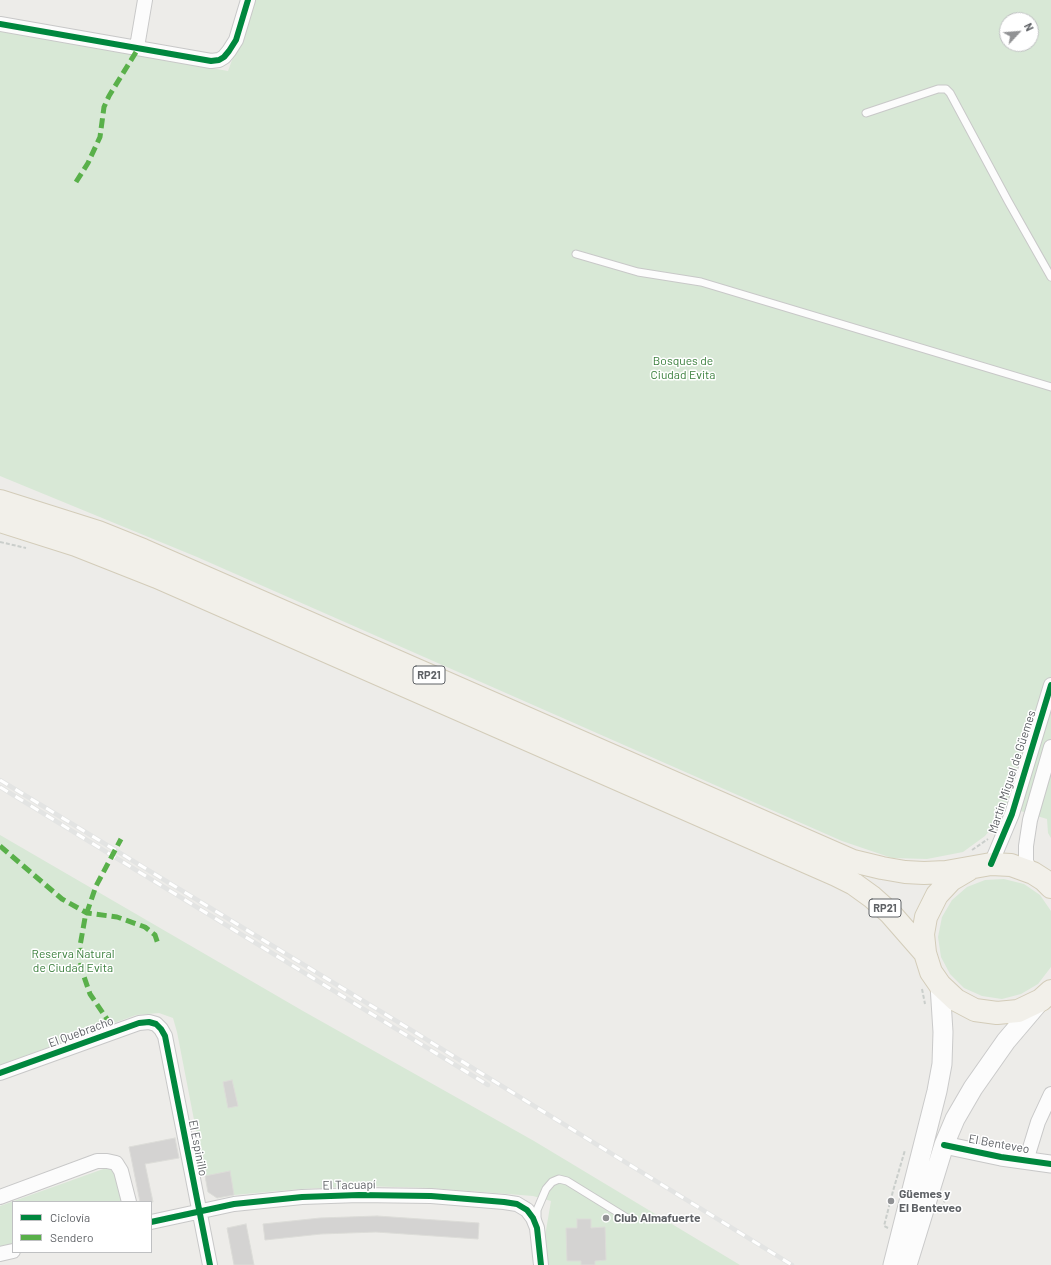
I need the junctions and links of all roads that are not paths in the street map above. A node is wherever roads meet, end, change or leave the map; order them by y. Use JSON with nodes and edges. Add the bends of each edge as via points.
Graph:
{"nodes":[{"id":1,"x":145,"y":0,"type":"edge"},
{"id":2,"x":248,"y":0,"type":"edge"},
{"id":3,"x":0,"y":24,"type":"edge"},
{"id":4,"x":137,"y":47,"type":"junction"},
{"id":5,"x":866,"y":113,"type":"dead end"},
{"id":6,"x":576,"y":254,"type":"dead end"},
{"id":7,"x":1051,"y":277,"type":"edge"},
{"id":8,"x":1051,"y":387,"type":"edge"},
{"id":9,"x":0,"y":501,"type":"edge"},
{"id":10,"x":0,"y":520,"type":"edge"},
{"id":11,"x":1051,"y":685,"type":"edge"},
{"id":12,"x":1051,"y":746,"type":"edge"},
{"id":13,"x":981,"y":866,"type":"junction"},
{"id":14,"x":1044,"y":880,"type":"edge"},
{"id":15,"x":925,"y":953,"type":"junction"},
{"id":16,"x":930,"y":985,"type":"junction"},
{"id":17,"x":1046,"y":996,"type":"edge"},
{"id":18,"x":165,"y":1036,"type":"joint"},
{"id":19,"x":0,"y":1073,"type":"edge"},
{"id":20,"x":1051,"y":1094,"type":"edge"},
{"id":21,"x":944,"y":1145,"type":"junction"},
{"id":22,"x":1026,"y":1161,"type":"junction"},
{"id":23,"x":1051,"y":1164,"type":"edge"},
{"id":24,"x":0,"y":1197,"type":"edge"},
{"id":25,"x":129,"y":1201,"type":"edge"},
{"id":26,"x":199,"y":1212,"type":"junction"},
{"id":27,"x":627,"y":1218,"type":"dead end"},
{"id":28,"x":152,"y":1222,"type":"edge"},
{"id":29,"x":909,"y":1222,"type":"junction"},
{"id":30,"x":537,"y":1228,"type":"junction"},
{"id":31,"x":12,"y":1251,"type":"edge"},
{"id":32,"x":0,"y":1254,"type":"edge"},
{"id":33,"x":210,"y":1265,"type":"edge"},
{"id":34,"x":541,"y":1265,"type":"edge"},
{"id":35,"x":893,"y":1265,"type":"edge"},
{"id":36,"x":907,"y":1265,"type":"edge"}],
"edges":[{"from":1,"to":4,"type":"street"},
{"from":2,"to":4,"type":"street","via":[[236,40],[224,57],[218,60],[211,62]]},
{"from":3,"to":4,"type":"street"},
{"from":5,"to":7,"type":"lane","via":[[938,89],[946,89]]},
{"from":6,"to":8,"type":"lane","via":[[638,272],[701,282]]},
{"from":9,"to":13,"type":"main road","number":"RP21","via":[[91,530],[143,550],[853,861],[905,872],[946,872]]},
{"from":10,"to":15,"type":"main road","number":"RP21","via":[[76,545],[157,578],[836,875],[872,897],[890,913]]},
{"from":11,"to":13,"type":"street","name":"Martín Miguel de Güemes","via":[[1012,814]]},
{"from":12,"to":14,"type":"street","via":[[1030,820],[1026,846],[1026,861]]},
{"from":13,"to":14,"type":"main road","number":"RP21","via":[[1011,865]]},
{"from":13,"to":15,"type":"main road","number":"RP21","via":[[951,880],[937,895],[926,917],[923,934]]},
{"from":15,"to":16,"type":"main road","number":"RP21","via":[[931,972]]},
{"from":16,"to":17,"type":"main road","number":"RP21","via":[[975,1010],[997,1014],[1018,1011]]},
{"from":16,"to":29,"type":"main road","via":[[943,1032],[942,1064]]},
{"from":17,"to":21,"type":"main road","via":[[1006,1041],[980,1077],[955,1119]]},
{"from":18,"to":19,"type":"street","name":"El Quebracho","via":[[156,1024],[138,1023]]},
{"from":18,"to":26,"type":"street","name":"El Espinillo"},
{"from":20,"to":22,"type":"street","via":[[1038,1122]]},
{"from":21,"to":22,"type":"street","name":"El Benteveo"},
{"from":21,"to":29,"type":"main road"},
{"from":22,"to":23,"type":"street","name":"El Benteveo"},
{"from":24,"to":25,"type":"street","via":[[97,1161],[107,1161],[116,1163],[121,1170]]},
{"from":26,"to":28,"type":"street","name":"El Tacuapí"},
{"from":26,"to":30,"type":"street","name":"El Tacuapí","via":[[234,1204],[302,1197],[431,1196],[517,1204],[527,1210]]},
{"from":26,"to":33,"type":"street","name":"El Espinillo"},
{"from":27,"to":30,"type":"lane","via":[[567,1181],[559,1179],[546,1188],[537,1210]]},
{"from":29,"to":35,"type":"main road"},
{"from":29,"to":36,"type":"main road"},
{"from":30,"to":34,"type":"street"},
{"from":31,"to":32,"type":"street"}]}
